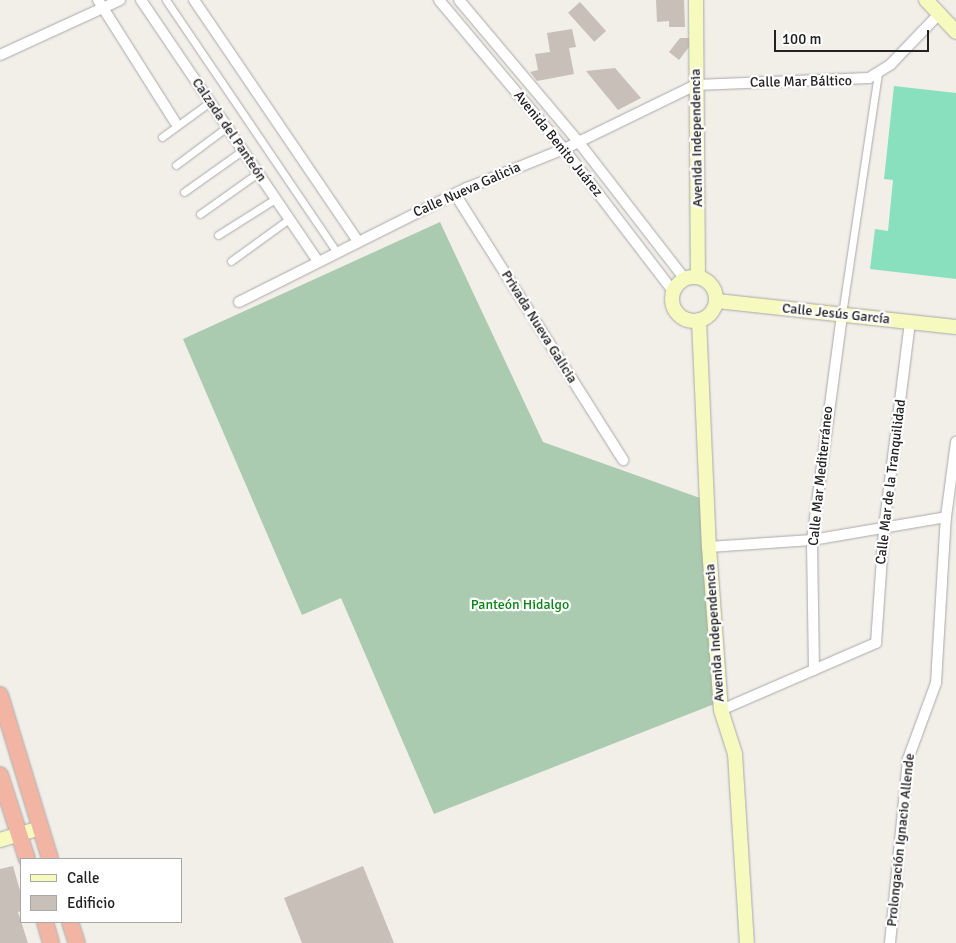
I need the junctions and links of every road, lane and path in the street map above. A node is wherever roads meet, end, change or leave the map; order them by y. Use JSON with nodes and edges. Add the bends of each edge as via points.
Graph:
{"nodes":[{"id":1,"x":120,"y":0,"type":"edge"},
{"id":2,"x":141,"y":0,"type":"edge"},
{"id":3,"x":166,"y":0,"type":"edge"},
{"id":4,"x":194,"y":0,"type":"edge"},
{"id":5,"x":439,"y":0,"type":"edge"},
{"id":6,"x":459,"y":0,"type":"edge"},
{"id":7,"x":696,"y":0,"type":"edge"},
{"id":8,"x":926,"y":0,"type":"edge"},
{"id":9,"x":101,"y":4,"type":"edge"},
{"id":10,"x":939,"y":14,"type":"junction"},
{"id":11,"x":956,"y":32,"type":"edge"},
{"id":12,"x":0,"y":55,"type":"edge"},
{"id":13,"x":878,"y":73,"type":"junction"},
{"id":14,"x":696,"y":84,"type":"junction"},
{"id":15,"x":210,"y":102,"type":"junction"},
{"id":16,"x":175,"y":122,"type":"dead end"},
{"id":17,"x":227,"y":127,"type":"junction"},
{"id":18,"x":162,"y":137,"type":"dead end"},
{"id":19,"x":577,"y":140,"type":"junction"},
{"id":20,"x":564,"y":149,"type":"junction"},
{"id":21,"x":242,"y":150,"type":"junction"},
{"id":22,"x":176,"y":165,"type":"dead end"},
{"id":23,"x":258,"y":173,"type":"junction"},
{"id":24,"x":184,"y":192,"type":"dead end"},
{"id":25,"x":455,"y":194,"type":"junction"},
{"id":26,"x":275,"y":198,"type":"junction"},
{"id":27,"x":200,"y":214,"type":"dead end"},
{"id":28,"x":290,"y":219,"type":"junction"},
{"id":29,"x":218,"y":235,"type":"dead end"},
{"id":30,"x":358,"y":241,"type":"junction"},
{"id":31,"x":336,"y":251,"type":"junction"},
{"id":32,"x":317,"y":260,"type":"junction"},
{"id":33,"x":231,"y":261,"type":"dead end"},
{"id":34,"x":698,"y":276,"type":"junction"},
{"id":35,"x":684,"y":278,"type":"junction"},
{"id":36,"x":673,"y":291,"type":"junction"},
{"id":37,"x":717,"y":301,"type":"junction"},
{"id":38,"x":239,"y":302,"type":"dead end"},
{"id":39,"x":842,"y":314,"type":"junction"},
{"id":40,"x":700,"y":320,"type":"junction"},
{"id":41,"x":910,"y":322,"type":"junction"},
{"id":42,"x":956,"y":327,"type":"edge"},
{"id":43,"x":956,"y":442,"type":"edge"},
{"id":44,"x":623,"y":460,"type":"dead end"},
{"id":45,"x":946,"y":517,"type":"junction"},
{"id":46,"x":884,"y":528,"type":"junction"},
{"id":47,"x":812,"y":540,"type":"junction"},
{"id":48,"x":709,"y":547,"type":"junction"},
{"id":49,"x":814,"y":670,"type":"junction"},
{"id":50,"x":0,"y":694,"type":"edge"},
{"id":51,"x":721,"y":710,"type":"junction"},
{"id":52,"x":0,"y":775,"type":"edge"},
{"id":53,"x":40,"y":828,"type":"junction"},
{"id":54,"x":20,"y":834,"type":"junction"},
{"id":55,"x":0,"y":840,"type":"edge"},
{"id":56,"x":27,"y":858,"type":"edge"},
{"id":57,"x":50,"y":858,"type":"edge"},
{"id":58,"x":45,"y":923,"type":"edge"},
{"id":59,"x":70,"y":923,"type":"edge"},
{"id":60,"x":51,"y":943,"type":"edge"},
{"id":61,"x":77,"y":943,"type":"edge"},
{"id":62,"x":747,"y":943,"type":"edge"},
{"id":63,"x":890,"y":943,"type":"edge"}],
"edges":[{"from":1,"to":9,"type":"street"},
{"from":2,"to":15,"type":"street","name":"Calzada del Panteón"},
{"from":3,"to":31,"type":"street","name":"Calzada del Panteón"},
{"from":4,"to":30,"type":"street"},
{"from":5,"to":20,"type":"street","name":"Avenida Benito Juárez"},
{"from":6,"to":19,"type":"street","name":"Avenida Benito Juárez"},
{"from":7,"to":14,"type":"main road","name":"Avenida Independencia"},
{"from":8,"to":10,"type":"main road"},
{"from":9,"to":12,"type":"street"},
{"from":9,"to":16,"type":"street"},
{"from":10,"to":11,"type":"main road"},
{"from":10,"to":13,"type":"street","name":"Calle Mar Báltico"},
{"from":13,"to":14,"type":"street","name":"Calle Mar Báltico","via":[[861,80]]},
{"from":13,"to":39,"type":"street"},
{"from":14,"to":19,"type":"street","name":"Calle Nueva Galicia"},
{"from":14,"to":34,"type":"main road","name":"Avenida Independencia"},
{"from":15,"to":17,"type":"street","name":"Calzada del Panteón"},
{"from":15,"to":18,"type":"street"},
{"from":17,"to":21,"type":"street","name":"Calzada del Panteón"},
{"from":17,"to":22,"type":"street"},
{"from":19,"to":20,"type":"street","name":"Calle Nueva Galicia"},
{"from":19,"to":35,"type":"street","name":"Avenida Benito Juárez"},
{"from":20,"to":25,"type":"street","name":"Calle Nueva Galicia"},
{"from":20,"to":36,"type":"street","name":"Avenida Benito Juárez"},
{"from":21,"to":23,"type":"street","name":"Calzada del Panteón"},
{"from":21,"to":24,"type":"street"},
{"from":23,"to":26,"type":"street","name":"Calzada del Panteón"},
{"from":23,"to":27,"type":"street"},
{"from":25,"to":30,"type":"street","name":"Calle Nueva Galicia"},
{"from":25,"to":44,"type":"street","name":"Privada Nueva Galicia"},
{"from":26,"to":28,"type":"street","name":"Calzada del Panteón"},
{"from":26,"to":29,"type":"street"},
{"from":28,"to":32,"type":"street","name":"Calzada del Panteón"},
{"from":28,"to":33,"type":"street"},
{"from":30,"to":31,"type":"street","name":"Calle Nueva Galicia"},
{"from":31,"to":32,"type":"street","name":"Calle Nueva Galicia"},
{"from":32,"to":38,"type":"street","name":"Calle Nueva Galicia"},
{"from":34,"to":35,"type":"main road"},
{"from":34,"to":37,"type":"main road","via":[[710,283]]},
{"from":35,"to":36,"type":"main road"},
{"from":36,"to":40,"type":"main road","via":[[675,311],[686,320]]},
{"from":37,"to":39,"type":"main road","name":"Calle Jesús García"},
{"from":37,"to":40,"type":"main road","via":[[711,314]]},
{"from":39,"to":41,"type":"main road","name":"Calle Jesús García"},
{"from":39,"to":47,"type":"street","name":"Calle Mar Mediterráneo"},
{"from":40,"to":48,"type":"main road","name":"Avenida Independencia"},
{"from":41,"to":42,"type":"main road","name":"Calle Jesús García"},
{"from":41,"to":46,"type":"street","name":"Calle Mar de la Tranquilidad"},
{"from":43,"to":45,"type":"street","name":"Prolongación Ignacio Allende"},
{"from":45,"to":46,"type":"street"},
{"from":45,"to":63,"type":"street","name":"Prolongación Ignacio Allende","via":[[936,683],[908,759]]},
{"from":46,"to":47,"type":"street"},
{"from":46,"to":49,"type":"street","name":"Calle Mar de la Tranquilidad","via":[[876,643]]},
{"from":47,"to":48,"type":"street"},
{"from":47,"to":49,"type":"street","name":"Calle Mar Mediterráneo"},
{"from":48,"to":51,"type":"main road","name":"Avenida Independencia"},
{"from":49,"to":51,"type":"street"},
{"from":50,"to":53,"type":"highway"},
{"from":51,"to":62,"type":"main road","name":"Avenida Independencia","via":[[735,754]]},
{"from":52,"to":54,"type":"highway"},
{"from":53,"to":54,"type":"main road"},
{"from":53,"to":57,"type":"highway"},
{"from":54,"to":55,"type":"main road"},
{"from":54,"to":56,"type":"highway"},
{"from":58,"to":60,"type":"highway"},
{"from":59,"to":61,"type":"highway"}]}
